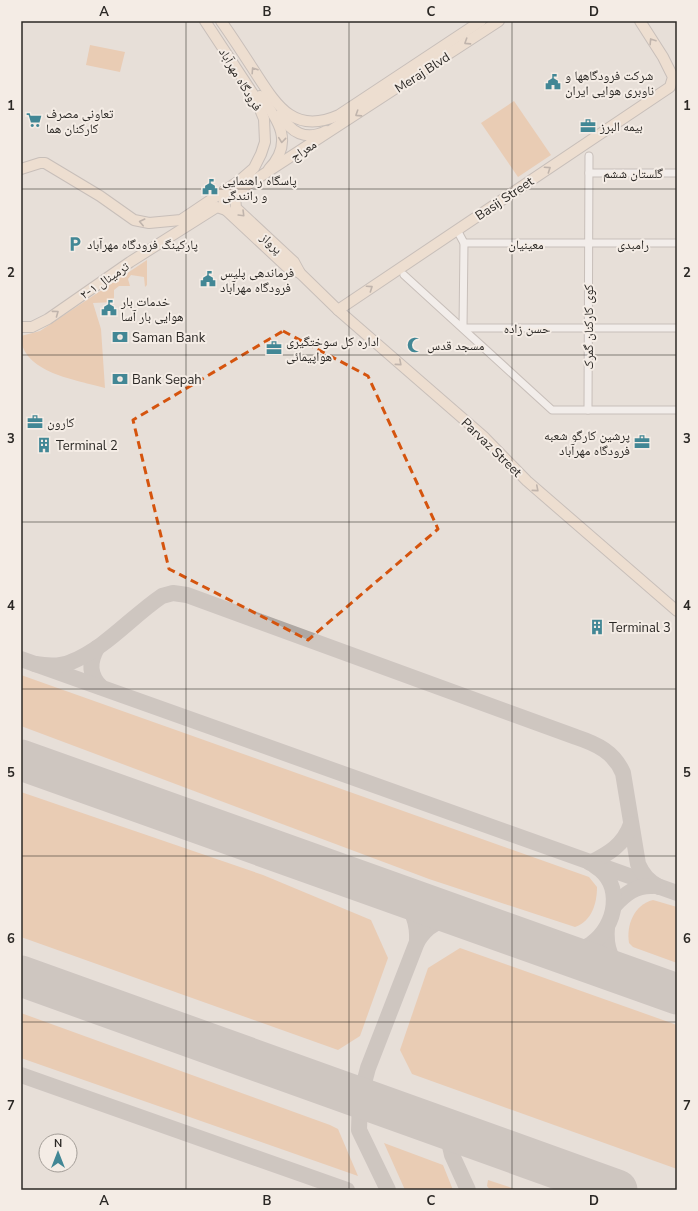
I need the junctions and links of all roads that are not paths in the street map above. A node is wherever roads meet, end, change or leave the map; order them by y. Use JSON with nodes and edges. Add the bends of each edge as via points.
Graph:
{"nodes":[{"id":1,"x":205,"y":21,"type":"edge"},
{"id":2,"x":221,"y":21,"type":"edge"},
{"id":3,"x":481,"y":21,"type":"edge"},
{"id":4,"x":499,"y":21,"type":"edge"},
{"id":5,"x":640,"y":21,"type":"edge"},
{"id":6,"x":663,"y":57,"type":"junction"},
{"id":7,"x":232,"y":61,"type":"junction"},
{"id":8,"x":677,"y":67,"type":"edge"},
{"id":9,"x":342,"y":119,"type":"junction"},
{"id":10,"x":589,"y":156,"type":"dead end"},
{"id":11,"x":21,"y":169,"type":"edge"},
{"id":12,"x":589,"y":173,"type":"junction"},
{"id":13,"x":677,"y":173,"type":"edge"},
{"id":14,"x":261,"y":177,"type":"junction"},
{"id":15,"x":226,"y":189,"type":"junction"},
{"id":16,"x":218,"y":206,"type":"junction"},
{"id":17,"x":183,"y":224,"type":"junction"},
{"id":18,"x":457,"y":230,"type":"junction"},
{"id":19,"x":677,"y":243,"type":"edge"},
{"id":20,"x":464,"y":244,"type":"junction"},
{"id":21,"x":589,"y":244,"type":"junction"},
{"id":22,"x":300,"y":273,"type":"junction"},
{"id":23,"x":404,"y":275,"type":"dead end"},
{"id":24,"x":338,"y":310,"type":"junction"},
{"id":25,"x":21,"y":327,"type":"edge"},
{"id":26,"x":463,"y":328,"type":"junction"},
{"id":27,"x":588,"y":328,"type":"junction"},
{"id":28,"x":677,"y":328,"type":"edge"},
{"id":29,"x":588,"y":410,"type":"junction"},
{"id":30,"x":677,"y":410,"type":"edge"},
{"id":31,"x":645,"y":583,"type":"junction"},
{"id":32,"x":677,"y":602,"type":"edge"},
{"id":33,"x":677,"y":611,"type":"edge"}],
"edges":[{"from":1,"to":7,"type":"main road","name":"فرودگاه مهرآباد"},
{"from":9,"to":2,"type":"main road","name":"فرودگاه مهرآباد","one_way":true,"via":[[306,121],[293,117],[275,103]]},
{"from":3,"to":9,"type":"main road","name":"Meraj Blvd"},
{"from":4,"to":9,"type":"main road","name":"Meraj Blvd","one_way":true},
{"from":6,"to":5,"type":"main road","one_way":true},
{"from":6,"to":8,"type":"main road"},
{"from":18,"to":6,"type":"main road","name":"Basij Street","one_way":true,"via":[[670,87],[672,77]]},
{"from":7,"to":14,"type":"main road","one_way":true,"via":[[264,101],[282,132],[280,151],[274,163]]},
{"from":7,"to":15,"type":"main road","name":"فرودگاه مهرآباد","via":[[255,97],[266,130],[262,154],[254,168]]},
{"from":9,"to":14,"type":"main road","name":"معراج"},
{"from":10,"to":12,"type":"street","name":"کوی کارکنان گمرک"},
{"from":17,"to":11,"type":"main road","one_way":true,"via":[[134,220],[45,163]]},
{"from":12,"to":13,"type":"street","name":"گلستان ششم"},
{"from":12,"to":21,"type":"street","name":"کوی کارکنان گمرک"},
{"from":14,"to":22,"type":"main road","name":"پرواز","one_way":true,"via":[[237,193],[234,201],[236,208],[294,262]]},
{"from":15,"to":16,"type":"main road"},
{"from":15,"to":16,"type":"main road"},
{"from":16,"to":17,"type":"main road"},
{"from":16,"to":22,"type":"main road","via":[[287,267]]},
{"from":25,"to":17,"type":"main road","name":"ترمینال ۱-۲","one_way":true,"via":[[32,327],[48,319]]},
{"from":18,"to":20,"type":"street"},
{"from":24,"to":18,"type":"main road","name":"Basij Street","one_way":true},
{"from":19,"to":21,"type":"street","name":"رامبدی"},
{"from":20,"to":21,"type":"street","name":"معینیان"},
{"from":20,"to":26,"type":"street"},
{"from":21,"to":27,"type":"street","name":"کوی کارکنان گمرک"},
{"from":22,"to":24,"type":"main road","name":"پرواز"},
{"from":23,"to":26,"type":"street"},
{"from":24,"to":31,"type":"main road","name":"Parvaz Street","one_way":true,"via":[[483,436],[527,481]]},
{"from":26,"to":27,"type":"street","name":"حسن زاده"},
{"from":26,"to":29,"type":"street","via":[[552,410]]},
{"from":27,"to":28,"type":"street","name":"حسن زاده"},
{"from":27,"to":29,"type":"street","name":"کوی کارکنان گمرک"},
{"from":29,"to":30,"type":"street"},
{"from":31,"to":32,"type":"main road"},
{"from":31,"to":33,"type":"main road"}]}
